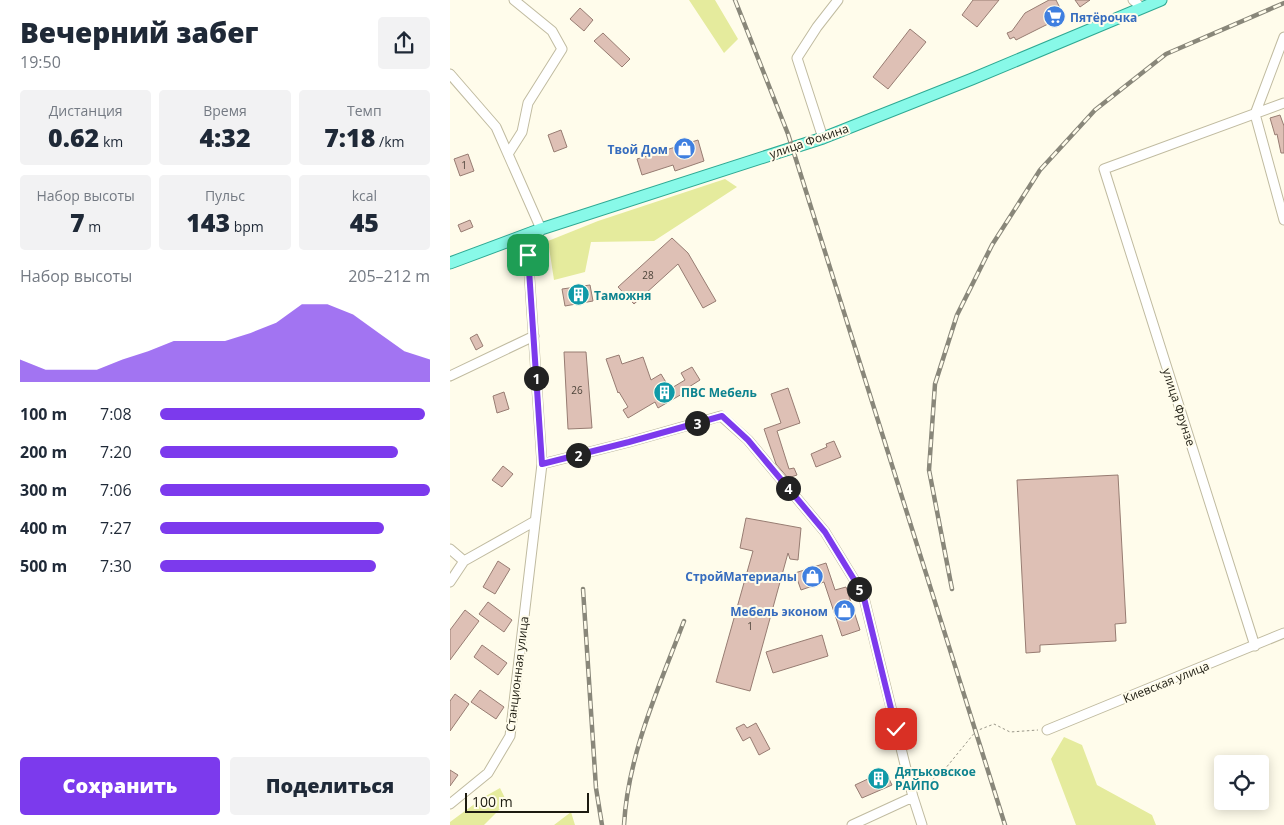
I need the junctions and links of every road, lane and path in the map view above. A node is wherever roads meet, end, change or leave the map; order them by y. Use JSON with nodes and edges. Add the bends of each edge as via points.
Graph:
{"nodes":[{"id":1,"x":514,"y":0,"type":"edge"},
{"id":2,"x":838,"y":0,"type":"edge"},
{"id":3,"x":1161,"y":0,"type":"edge"},
{"id":4,"x":1138,"y":4,"type":"edge"},
{"id":5,"x":1284,"y":37,"type":"edge"},
{"id":6,"x":450,"y":74,"type":"edge"},
{"id":7,"x":1284,"y":103,"type":"edge"},
{"id":8,"x":1255,"y":114,"type":"junction"},
{"id":9,"x":823,"y":138,"type":"junction"},
{"id":10,"x":508,"y":154,"type":"junction"},
{"id":11,"x":1284,"y":220,"type":"edge"},
{"id":12,"x":541,"y":229,"type":"junction"},
{"id":13,"x":450,"y":263,"type":"edge"},
{"id":14,"x":534,"y":336,"type":"junction"},
{"id":15,"x":450,"y":376,"type":"edge"},
{"id":16,"x":542,"y":464,"type":"junction"},
{"id":17,"x":535,"y":521,"type":"junction"},
{"id":18,"x":450,"y":549,"type":"edge"},
{"id":19,"x":464,"y":561,"type":"junction"},
{"id":20,"x":450,"y":582,"type":"edge"},
{"id":21,"x":1284,"y":633,"type":"edge"},
{"id":22,"x":1255,"y":646,"type":"junction"},
{"id":23,"x":1047,"y":730,"type":"joint"},
{"id":24,"x":913,"y":796,"type":"junction"},
{"id":25,"x":450,"y":804,"type":"edge"},
{"id":26,"x":852,"y":825,"type":"edge"},
{"id":27,"x":922,"y":825,"type":"edge"}],
"edges":[{"from":1,"to":10,"type":"street","via":[[552,31],[562,49],[528,104],[522,132]]},
{"from":2,"to":9,"type":"street","via":[[797,58]]},
{"from":3,"to":4,"type":"main road","name":"улица Фокина"},
{"from":4,"to":9,"type":"main road","name":"улица Фокина","via":[[981,75]]},
{"from":5,"to":8,"type":"street"},
{"from":6,"to":10,"type":"street","via":[[496,127]]},
{"from":7,"to":8,"type":"street"},
{"from":8,"to":11,"type":"street"},
{"from":8,"to":22,"type":"street","name":"улица Фрунзе","via":[[1104,169]]},
{"from":9,"to":12,"type":"main road","name":"улица Фокина"},
{"from":10,"to":12,"type":"street"},
{"from":12,"to":13,"type":"main road","name":"улица Фокина"},
{"from":12,"to":14,"type":"street","name":"Станционная улица","via":[[528,255]]},
{"from":14,"to":15,"type":"street"},
{"from":14,"to":16,"type":"street","name":"Станционная улица"},
{"from":16,"to":17,"type":"street","name":"Станционная улица"},
{"from":16,"to":24,"type":"street","via":[[722,416],[748,440],[825,532],[863,594]]},
{"from":17,"to":19,"type":"street"},
{"from":17,"to":25,"type":"street","name":"Станционная улица","via":[[510,736],[488,773]]},
{"from":18,"to":19,"type":"street"},
{"from":19,"to":20,"type":"street"},
{"from":21,"to":22,"type":"street","name":"Киевская улица"},
{"from":22,"to":23,"type":"street","name":"Киевская улица"},
{"from":23,"to":24,"type":"path","via":[[1010,732],[994,724],[976,731],[945,769]]},
{"from":24,"to":26,"type":"street"},
{"from":24,"to":27,"type":"street"}]}
